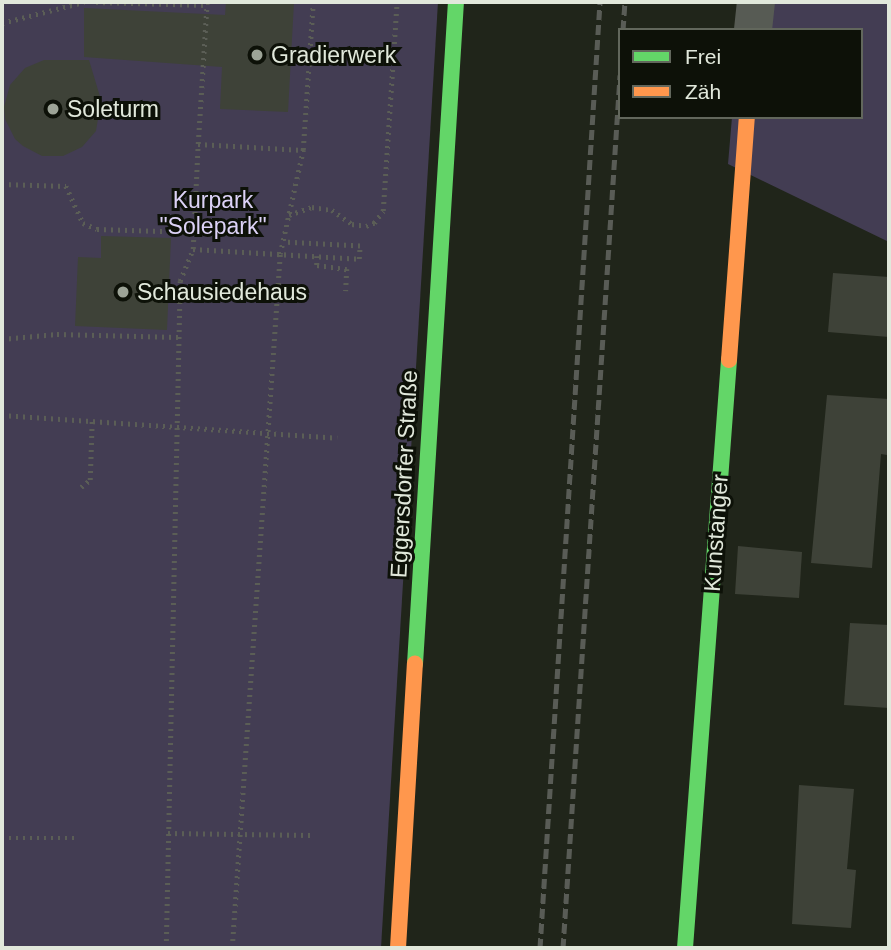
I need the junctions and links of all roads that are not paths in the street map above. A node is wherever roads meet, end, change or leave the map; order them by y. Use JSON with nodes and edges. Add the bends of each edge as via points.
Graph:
{"nodes":[{"id":1,"x":456,"y":2,"type":"edge"},
{"id":2,"x":756,"y":2,"type":"edge"},
{"id":3,"x":753,"y":28,"type":"edge"},
{"id":4,"x":747,"y":119,"type":"edge"},
{"id":5,"x":398,"y":948,"type":"edge"},
{"id":6,"x":685,"y":948,"type":"edge"}],
"edges":[{"from":1,"to":5,"type":"street","name":"Eggersdorfer Straße"},
{"from":2,"to":3,"type":"street"},
{"from":4,"to":6,"type":"street","name":"Kunstanger"}]}
